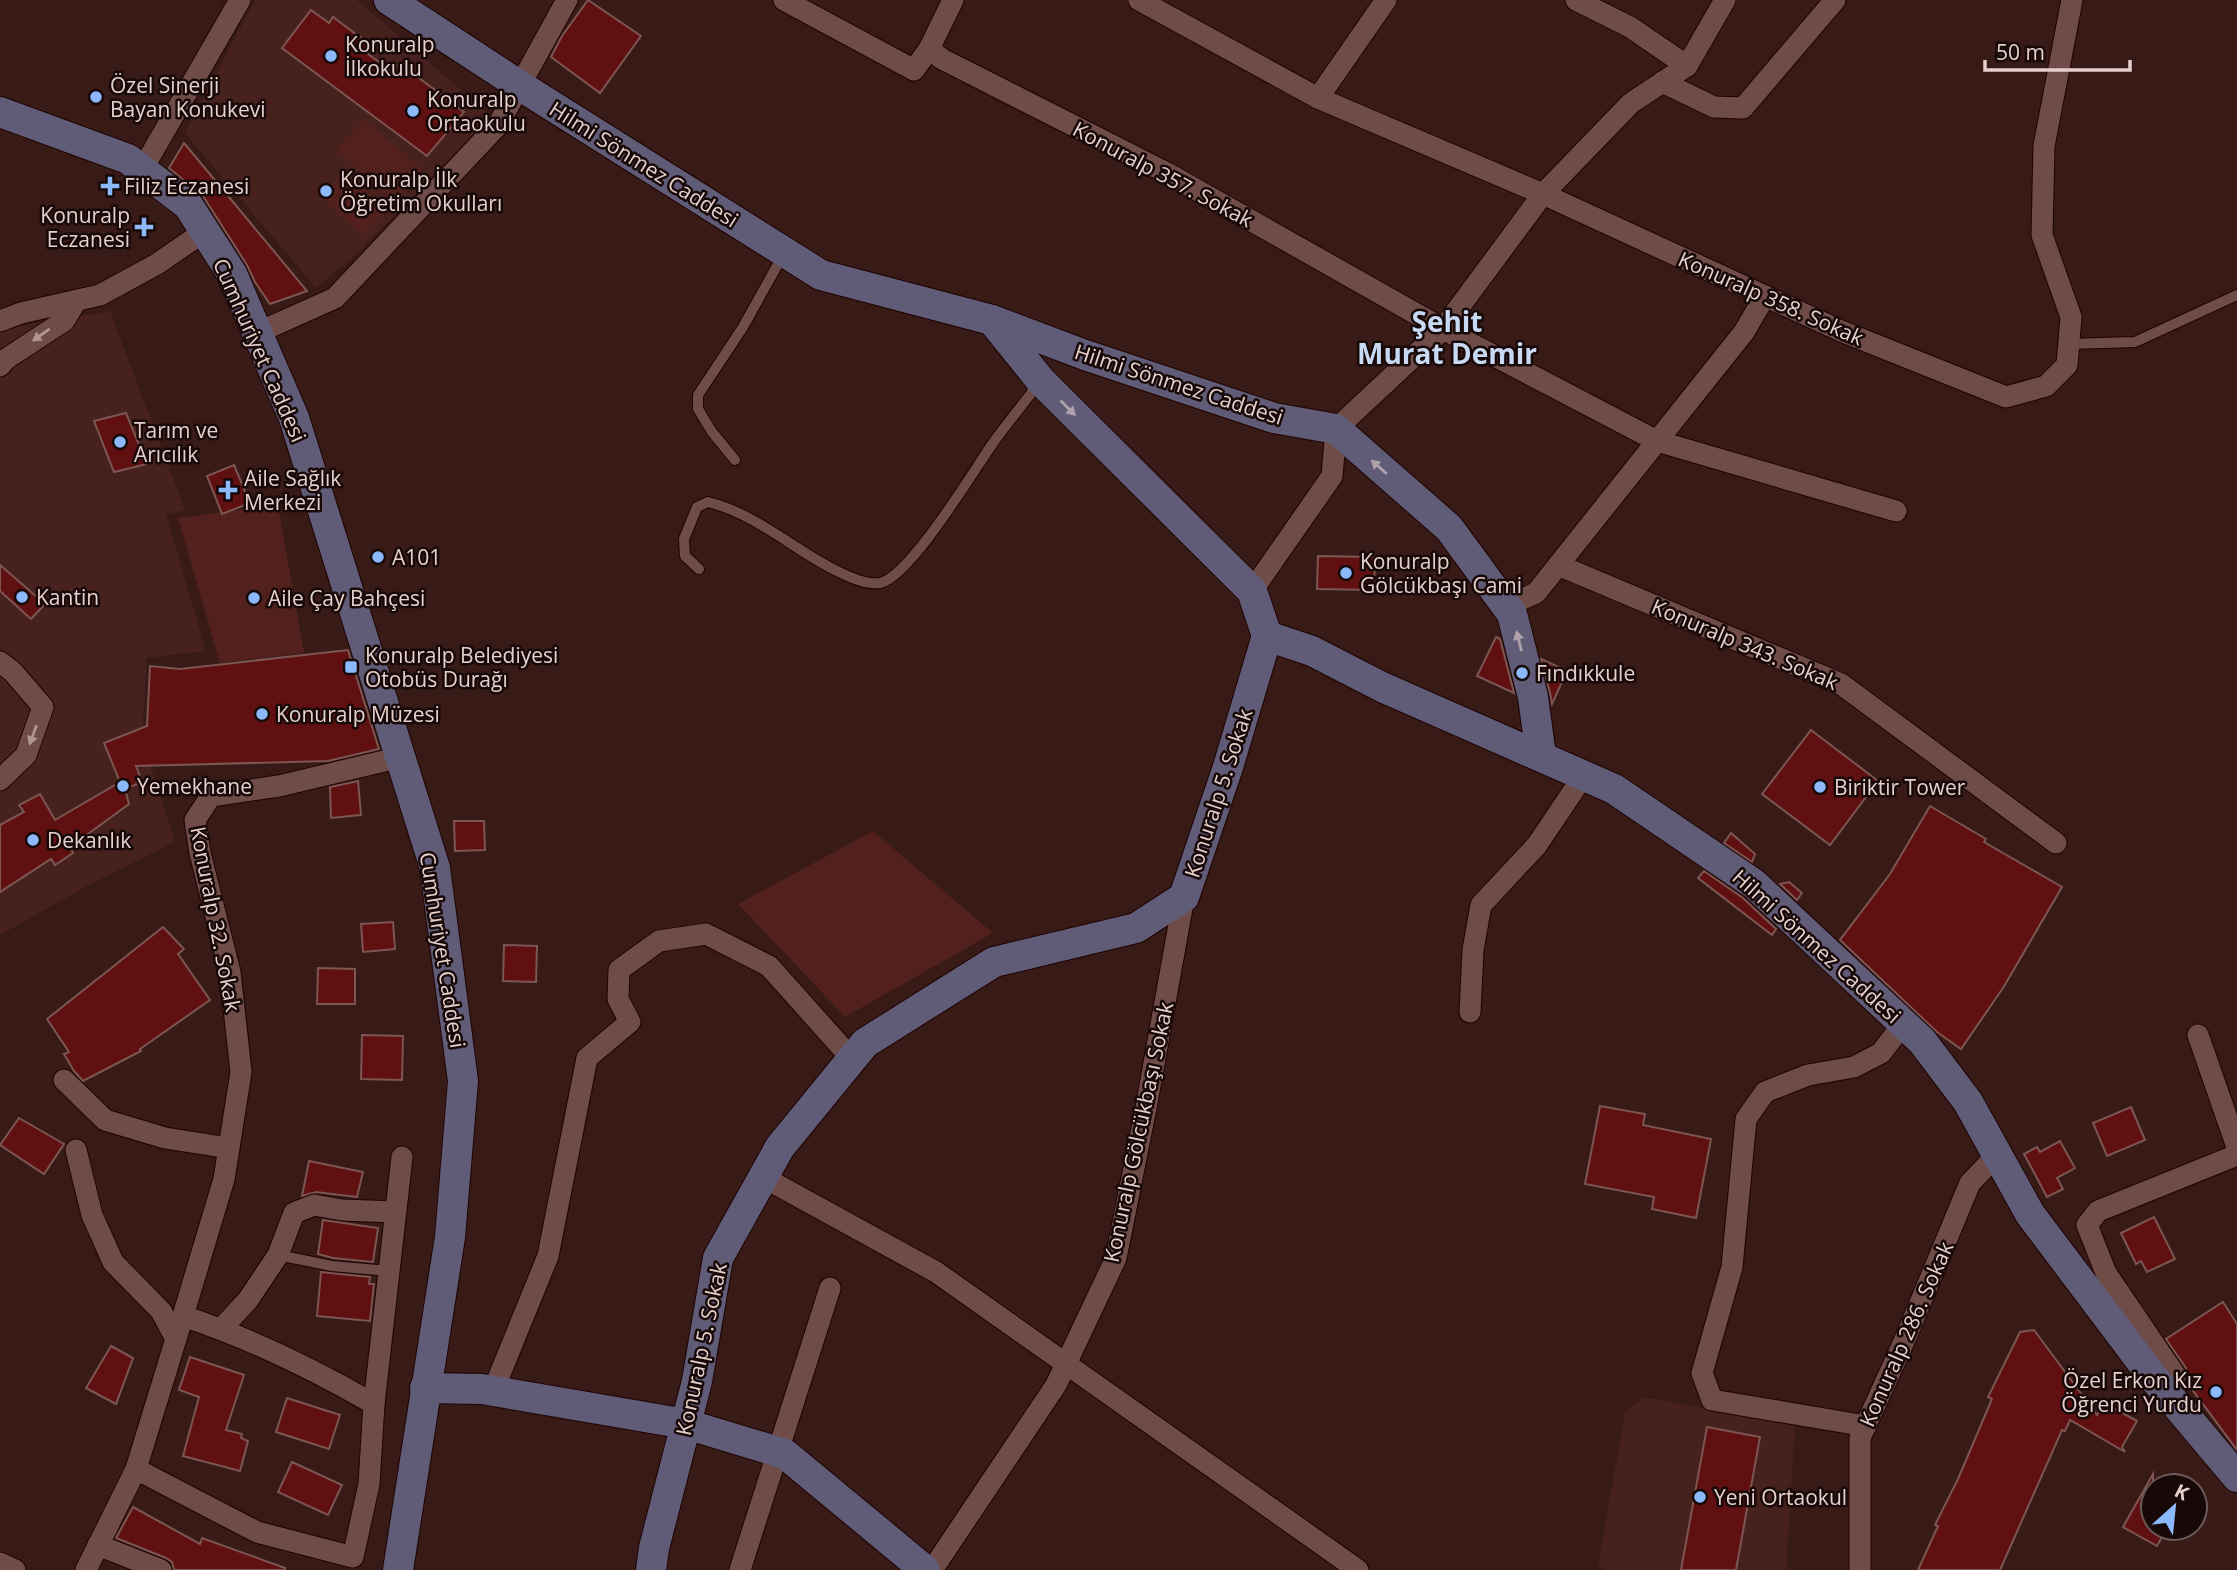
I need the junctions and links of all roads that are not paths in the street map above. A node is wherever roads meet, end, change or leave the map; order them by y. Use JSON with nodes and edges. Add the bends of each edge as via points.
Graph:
{"nodes":[{"id":1,"x":240,"y":0,"type":"edge"},
{"id":2,"x":389,"y":0,"type":"edge"},
{"id":3,"x":568,"y":0,"type":"edge"},
{"id":4,"x":784,"y":0,"type":"edge"},
{"id":5,"x":953,"y":0,"type":"edge"},
{"id":6,"x":1139,"y":0,"type":"edge"},
{"id":7,"x":1386,"y":0,"type":"edge"},
{"id":8,"x":1576,"y":0,"type":"edge"},
{"id":9,"x":1726,"y":0,"type":"edge"},
{"id":10,"x":1835,"y":0,"type":"edge"},
{"id":11,"x":2072,"y":0,"type":"edge"},
{"id":12,"x":929,"y":49,"type":"junction"},
{"id":13,"x":1687,"y":66,"type":"junction"},
{"id":14,"x":1662,"y":82,"type":"junction"},
{"id":15,"x":519,"y":85,"type":"junction"},
{"id":16,"x":1318,"y":97,"type":"junction"},
{"id":17,"x":0,"y":112,"type":"edge"},
{"id":18,"x":142,"y":170,"type":"junction"},
{"id":19,"x":1543,"y":194,"type":"junction"},
{"id":20,"x":205,"y":231,"type":"junction"},
{"id":21,"x":784,"y":252,"type":"junction"},
{"id":22,"x":2237,"y":295,"type":"edge"},
{"id":23,"x":1765,"y":296,"type":"junction"},
{"id":24,"x":76,"y":301,"type":"junction"},
{"id":25,"x":992,"y":320,"type":"junction"},
{"id":26,"x":0,"y":321,"type":"edge"},
{"id":27,"x":1443,"y":329,"type":"junction"},
{"id":28,"x":257,"y":333,"type":"junction"},
{"id":29,"x":2068,"y":344,"type":"junction"},
{"id":30,"x":0,"y":366,"type":"edge"},
{"id":31,"x":1041,"y":381,"type":"junction"},
{"id":32,"x":1336,"y":429,"type":"junction"},
{"id":33,"x":1657,"y":441,"type":"junction"},
{"id":34,"x":735,"y":460,"type":"dead end"},
{"id":35,"x":1896,"y":511,"type":"dead end"},
{"id":36,"x":1558,"y":565,"type":"junction"},
{"id":37,"x":699,"y":569,"type":"dead end"},
{"id":38,"x":1252,"y":591,"type":"junction"},
{"id":39,"x":1506,"y":606,"type":"junction"},
{"id":40,"x":1267,"y":636,"type":"junction"},
{"id":41,"x":0,"y":662,"type":"edge"},
{"id":42,"x":1541,"y":756,"type":"junction"},
{"id":43,"x":401,"y":757,"type":"junction"},
{"id":44,"x":1584,"y":775,"type":"junction"},
{"id":45,"x":0,"y":780,"type":"edge"},
{"id":46,"x":2056,"y":843,"type":"dead end"},
{"id":47,"x":1184,"y":897,"type":"junction"},
{"id":48,"x":1470,"y":1012,"type":"dead end"},
{"id":49,"x":1903,"y":1023,"type":"junction"},
{"id":50,"x":2198,"y":1035,"type":"dead end"},
{"id":51,"x":852,"y":1059,"type":"junction"},
{"id":52,"x":64,"y":1080,"type":"dead end"},
{"id":53,"x":229,"y":1147,"type":"junction"},
{"id":54,"x":2237,"y":1147,"type":"edge"},
{"id":55,"x":75,"y":1150,"type":"dead end"},
{"id":56,"x":2237,"y":1155,"type":"edge"},
{"id":57,"x":1997,"y":1156,"type":"junction"},
{"id":58,"x":402,"y":1157,"type":"dead end"},
{"id":59,"x":763,"y":1177,"type":"junction"},
{"id":60,"x":395,"y":1212,"type":"junction"},
{"id":61,"x":278,"y":1255,"type":"junction"},
{"id":62,"x":390,"y":1271,"type":"junction"},
{"id":63,"x":830,"y":1288,"type":"dead end"},
{"id":64,"x":183,"y":1316,"type":"junction"},
{"id":65,"x":221,"y":1329,"type":"junction"},
{"id":66,"x":176,"y":1339,"type":"junction"},
{"id":67,"x":1066,"y":1364,"type":"junction"},
{"id":68,"x":425,"y":1388,"type":"junction"},
{"id":69,"x":493,"y":1391,"type":"junction"},
{"id":70,"x":2174,"y":1402,"type":"junction"},
{"id":71,"x":374,"y":1404,"type":"junction"},
{"id":72,"x":686,"y":1424,"type":"junction"},
{"id":73,"x":1866,"y":1426,"type":"junction"},
{"id":74,"x":776,"y":1451,"type":"junction"},
{"id":75,"x":136,"y":1469,"type":"junction"},
{"id":76,"x":2237,"y":1477,"type":"edge"},
{"id":77,"x":98,"y":1545,"type":"junction"},
{"id":78,"x":0,"y":1563,"type":"edge"},
{"id":79,"x":354,"y":1563,"type":"edge"},
{"id":80,"x":15,"y":1570,"type":"edge"},
{"id":81,"x":86,"y":1570,"type":"edge"},
{"id":82,"x":161,"y":1570,"type":"edge"},
{"id":83,"x":398,"y":1570,"type":"edge"},
{"id":84,"x":651,"y":1570,"type":"edge"},
{"id":85,"x":740,"y":1570,"type":"edge"},
{"id":86,"x":925,"y":1570,"type":"edge"},
{"id":87,"x":932,"y":1570,"type":"edge"},
{"id":88,"x":1358,"y":1570,"type":"edge"},
{"id":89,"x":1860,"y":1570,"type":"edge"}],
"edges":[{"from":1,"to":18,"type":"street"},
{"from":2,"to":15,"type":"street","name":"Hilmi Sönmez Caddesi"},
{"from":3,"to":15,"type":"street"},
{"from":4,"to":12,"type":"street","via":[[914,70]]},
{"from":5,"to":12,"type":"street"},
{"from":6,"to":16,"type":"street","name":"Konuralp 358. Sokak"},
{"from":7,"to":16,"type":"street"},
{"from":8,"to":13,"type":"street","via":[[1630,27]]},
{"from":9,"to":13,"type":"street"},
{"from":10,"to":14,"type":"street","via":[[1743,108],[1714,107]]},
{"from":11,"to":29,"type":"street","name":"Konuralp 358. Sokak","via":[[2044,146],[2042,235],[2070,317]]},
{"from":12,"to":27,"type":"street","name":"Konuralp 357. Sokak","via":[[942,60],[1167,173]]},
{"from":13,"to":14,"type":"street"},
{"from":14,"to":19,"type":"street","via":[[1631,103]]},
{"from":15,"to":21,"type":"street","name":"Hilmi Sönmez Caddesi"},
{"from":15,"to":28,"type":"street","via":[[499,125],[335,298]]},
{"from":16,"to":19,"type":"street","name":"Konuralp 358. Sokak"},
{"from":17,"to":18,"type":"street","name":"Cumhuriyet Caddesi","via":[[128,159]]},
{"from":18,"to":20,"type":"street","name":"Cumhuriyet Caddesi","via":[[188,205]]},
{"from":19,"to":23,"type":"street","name":"Konuralp 358. Sokak"},
{"from":19,"to":27,"type":"street"},
{"from":20,"to":24,"type":"street","via":[[100,295]]},
{"from":20,"to":28,"type":"street","name":"Cumhuriyet Caddesi","via":[[232,274]]},
{"from":21,"to":25,"type":"street","name":"Hilmi Sönmez Caddesi","via":[[821,275]]},
{"from":21,"to":34,"type":"lane","via":[[743,327],[698,395],[698,409]]},
{"from":22,"to":29,"type":"lane","via":[[2135,342]]},
{"from":23,"to":29,"type":"street","name":"Konuralp 358. Sokak","via":[[2006,397],[2046,386],[2067,365]]},
{"from":23,"to":33,"type":"street","via":[[1744,332]]},
{"from":24,"to":26,"type":"street"},
{"from":24,"to":30,"type":"street","one_way":true,"via":[[64,321]]},
{"from":25,"to":31,"type":"street"},
{"from":25,"to":32,"type":"street","name":"Hilmi Sönmez Caddesi","via":[[1274,418]]},
{"from":27,"to":32,"type":"street"},
{"from":27,"to":33,"type":"street","name":"Konuralp 357. Sokak"},
{"from":28,"to":43,"type":"street","name":"Cumhuriyet Caddesi","via":[[294,418]]},
{"from":31,"to":37,"type":"lane","via":[[929,536],[903,568],[881,583],[838,572],[726,506],[708,502],[697,507],[684,539],[685,556]]},
{"from":31,"to":38,"type":"street","one_way":true},
{"from":32,"to":38,"type":"street","via":[[1332,476]]},
{"from":39,"to":32,"type":"street","one_way":true,"via":[[1449,528]]},
{"from":33,"to":35,"type":"street","name":"Konuralp 357. Sokak"},
{"from":33,"to":36,"type":"street"},
{"from":36,"to":39,"type":"street","via":[[1535,593]]},
{"from":36,"to":46,"type":"street","name":"Konuralp 343. Sokak","via":[[1841,684]]},
{"from":38,"to":40,"type":"street"},
{"from":42,"to":39,"type":"street","one_way":true,"via":[[1533,697]]},
{"from":40,"to":42,"type":"street","name":"Hilmi Sönmez Caddesi","via":[[1312,651],[1382,687]]},
{"from":40,"to":47,"type":"street","name":"Konuralp 5. Sokak"},
{"from":41,"to":45,"type":"street","one_way":true,"via":[[43,707],[26,755]]},
{"from":42,"to":44,"type":"street","name":"Hilmi Sönmez Caddesi"},
{"from":43,"to":53,"type":"street","name":"Konuralp 32. Sokak","via":[[279,786],[211,796],[195,820],[230,972],[241,1072]]},
{"from":43,"to":68,"type":"street","name":"Cumhuriyet Caddesi","via":[[435,868],[463,1081],[450,1237]]},
{"from":44,"to":48,"type":"street","via":[[1537,845],[1481,905]]},
{"from":44,"to":49,"type":"street","name":"Hilmi Sönmez Caddesi","via":[[1614,789],[1754,884]]},
{"from":47,"to":51,"type":"street","name":"Konuralp 5. Sokak","via":[[1136,928],[994,962],[865,1043]]},
{"from":47,"to":67,"type":"street","name":"Konuralp Gölcükbaşı Sokak","via":[[1116,1258]]},
{"from":49,"to":57,"type":"street","name":"Hilmi Sönmez Caddesi","via":[[1968,1102]]},
{"from":49,"to":73,"type":"street","via":[[1881,1053],[1854,1068],[1808,1074],[1765,1092],[1746,1119],[1732,1267],[1702,1373],[1712,1400]]},
{"from":50,"to":54,"type":"street"},
{"from":51,"to":59,"type":"street","name":"Konuralp 5. Sokak","via":[[780,1147]]},
{"from":51,"to":69,"type":"street","via":[[769,966],[706,934],[659,941],[619,970],[618,999],[630,1022],[587,1058],[548,1256]]},
{"from":52,"to":53,"type":"street","via":[[105,1120],[165,1138]]},
{"from":53,"to":64,"type":"street","name":"Konuralp 32. Sokak","via":[[224,1179]]},
{"from":55,"to":66,"type":"street","via":[[92,1215],[113,1262],[161,1311]]},
{"from":56,"to":70,"type":"street","via":[[2098,1211],[2087,1224],[2106,1273],[2175,1375]]},
{"from":57,"to":70,"type":"street","name":"Hilmi Sönmez Caddesi","via":[[2030,1214]]},
{"from":57,"to":73,"type":"street","name":"Konuralp 286. Sokak","via":[[1970,1183]]},
{"from":58,"to":60,"type":"street"},
{"from":59,"to":67,"type":"street","via":[[936,1272]]},
{"from":59,"to":72,"type":"street","name":"Konuralp 5. Sokak","via":[[718,1258]]},
{"from":60,"to":61,"type":"street","via":[[314,1205],[294,1213]]},
{"from":60,"to":62,"type":"street"},
{"from":61,"to":62,"type":"lane"},
{"from":61,"to":65,"type":"street"},
{"from":62,"to":71,"type":"street"},
{"from":63,"to":74,"type":"street"},
{"from":64,"to":65,"type":"street"},
{"from":64,"to":66,"type":"street","name":"Konuralp 32. Sokak"},
{"from":65,"to":71,"type":"street","via":[[321,1374]]},
{"from":66,"to":75,"type":"street","name":"Konuralp 32. Sokak"},
{"from":67,"to":87,"type":"street","name":"Konuralp Gölcükbaşı Sokak"},
{"from":67,"to":88,"type":"street"},
{"from":68,"to":69,"type":"street"},
{"from":68,"to":83,"type":"street","name":"Cumhuriyet Caddesi"},
{"from":69,"to":72,"type":"street"},
{"from":70,"to":76,"type":"street","name":"Hilmi Sönmez Caddesi"},
{"from":71,"to":79,"type":"street","via":[[369,1483]]},
{"from":72,"to":74,"type":"street"},
{"from":72,"to":84,"type":"street","name":"Konuralp 5. Sokak"},
{"from":73,"to":89,"type":"street","name":"Konuralp 286. Sokak","via":[[1860,1438]]},
{"from":74,"to":85,"type":"street"},
{"from":74,"to":86,"type":"street"},
{"from":75,"to":77,"type":"street","name":"Konuralp 32. Sokak"},
{"from":75,"to":79,"type":"street","via":[[257,1532]]},
{"from":77,"to":81,"type":"street","name":"Konuralp 32. Sokak"},
{"from":77,"to":82,"type":"street"},
{"from":78,"to":80,"type":"street"}]}
